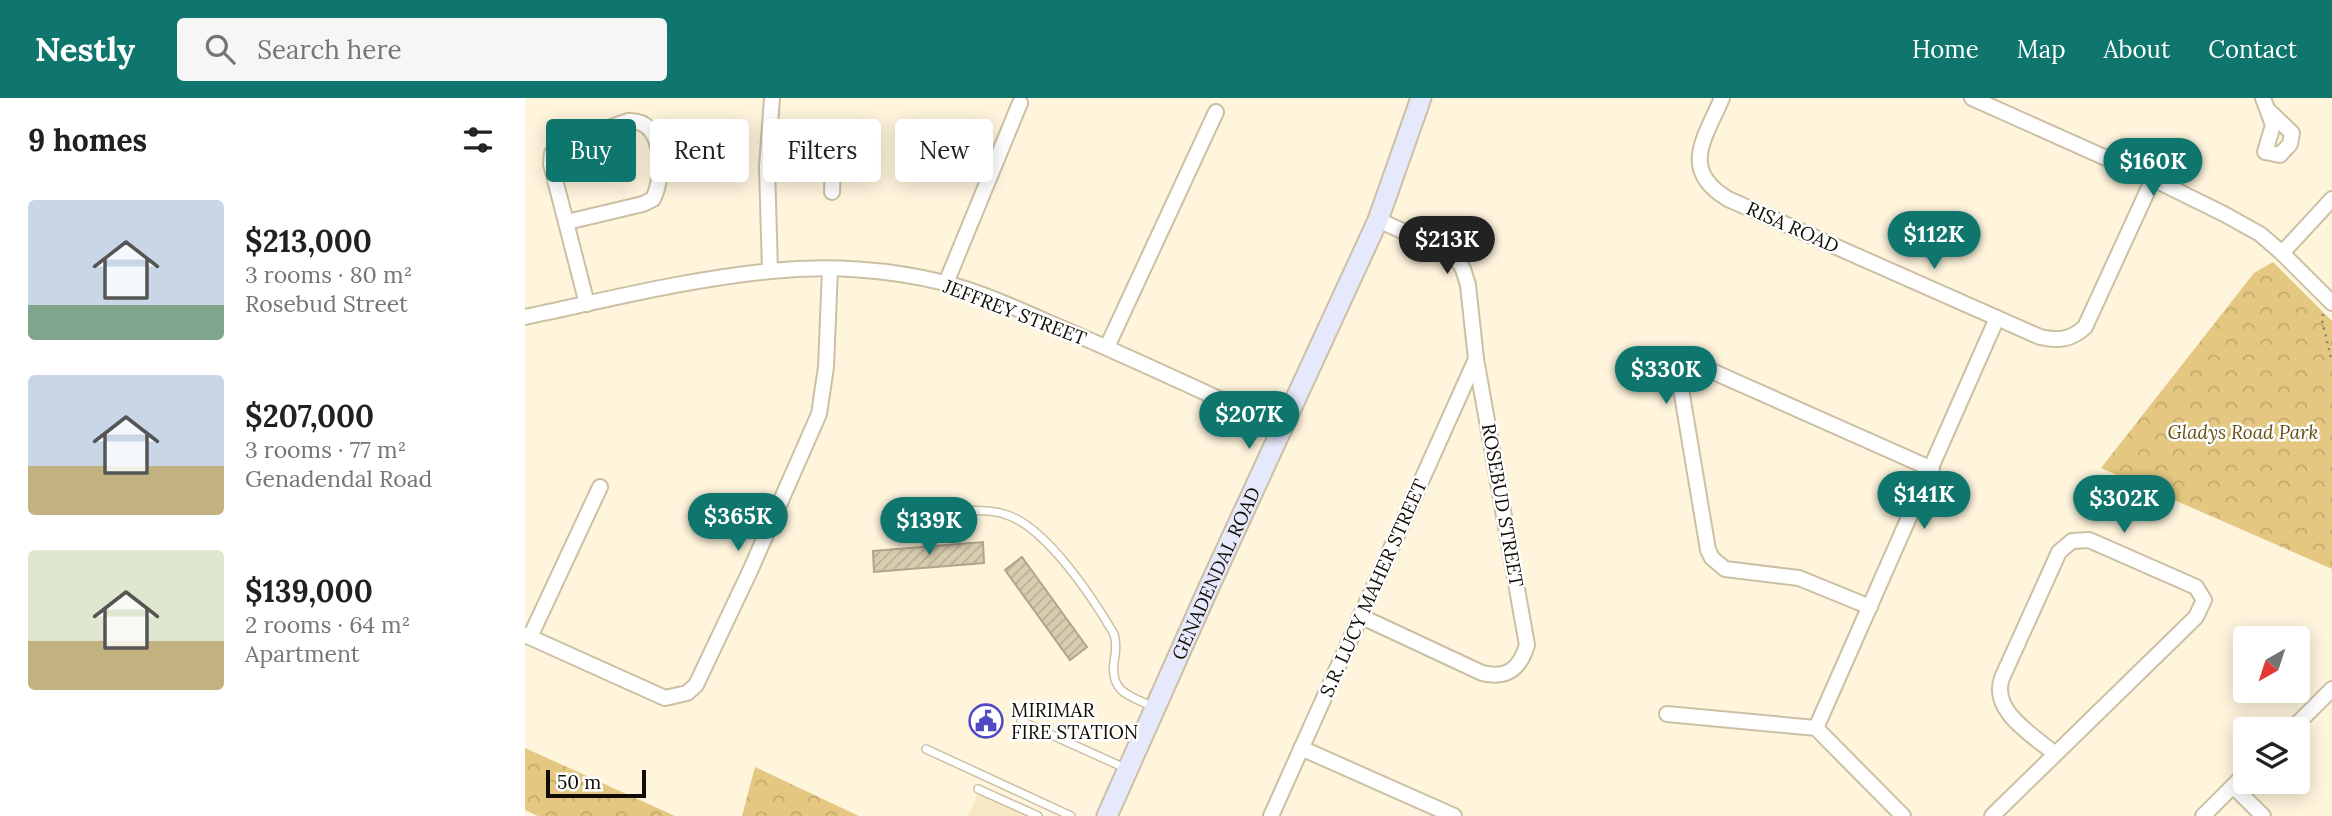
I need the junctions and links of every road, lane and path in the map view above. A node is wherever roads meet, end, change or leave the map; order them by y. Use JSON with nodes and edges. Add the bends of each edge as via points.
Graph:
{"nodes":[{"id":1,"x":772,"y":98,"type":"edge"},
{"id":2,"x":1421,"y":98,"type":"edge"},
{"id":3,"x":1722,"y":98,"type":"edge"},
{"id":4,"x":1972,"y":98,"type":"edge"},
{"id":5,"x":1020,"y":103,"type":"dead end"},
{"id":6,"x":1216,"y":112,"type":"dead end"},
{"id":7,"x":770,"y":119,"type":"edge"},
{"id":8,"x":2153,"y":179,"type":"junction"},
{"id":9,"x":767,"y":182,"type":"edge"},
{"id":10,"x":832,"y":182,"type":"edge"},
{"id":11,"x":832,"y":192,"type":"dead end"},
{"id":12,"x":2332,"y":199,"type":"edge"},
{"id":13,"x":1378,"y":220,"type":"junction"},
{"id":14,"x":567,"y":222,"type":"junction"},
{"id":15,"x":2282,"y":253,"type":"junction"},
{"id":16,"x":830,"y":269,"type":"junction"},
{"id":17,"x":770,"y":271,"type":"junction"},
{"id":18,"x":946,"y":283,"type":"junction"},
{"id":19,"x":2329,"y":300,"type":"edge"},
{"id":20,"x":587,"y":304,"type":"junction"},
{"id":21,"x":525,"y":317,"type":"edge"},
{"id":22,"x":1997,"y":318,"type":"junction"},
{"id":23,"x":1107,"y":347,"type":"junction"},
{"id":24,"x":1476,"y":359,"type":"junction"},
{"id":25,"x":2332,"y":362,"type":"edge"},
{"id":26,"x":1282,"y":428,"type":"junction"},
{"id":27,"x":1932,"y":469,"type":"junction"},
{"id":28,"x":600,"y":487,"type":"dead end"},
{"id":29,"x":887,"y":518,"type":"dead end"},
{"id":30,"x":1870,"y":607,"type":"junction"},
{"id":31,"x":1360,"y":616,"type":"junction"},
{"id":32,"x":528,"y":636,"type":"edge"},
{"id":33,"x":2332,"y":689,"type":"edge"},
{"id":34,"x":1155,"y":707,"type":"junction"},
{"id":35,"x":1667,"y":713,"type":"dead end"},
{"id":36,"x":2304,"y":717,"type":"edge"},
{"id":37,"x":1021,"y":721,"type":"dead end"},
{"id":38,"x":1816,"y":728,"type":"junction"},
{"id":39,"x":1301,"y":748,"type":"junction"},
{"id":40,"x":926,"y":749,"type":"dead end"},
{"id":41,"x":2055,"y":754,"type":"junction"},
{"id":42,"x":1128,"y":769,"type":"junction"},
{"id":43,"x":2233,"y":786,"type":"edge"},
{"id":44,"x":978,"y":789,"type":"dead end"},
{"id":45,"x":2241,"y":794,"type":"edge"},
{"id":46,"x":1038,"y":816,"type":"edge"},
{"id":47,"x":1071,"y":816,"type":"edge"},
{"id":48,"x":1107,"y":816,"type":"edge"},
{"id":49,"x":1271,"y":816,"type":"edge"},
{"id":50,"x":1454,"y":816,"type":"edge"},
{"id":51,"x":1903,"y":816,"type":"edge"},
{"id":52,"x":1991,"y":816,"type":"edge"},
{"id":53,"x":2203,"y":816,"type":"edge"},
{"id":54,"x":2263,"y":816,"type":"edge"}],
"edges":[{"from":1,"to":7,"type":"street"},
{"from":2,"to":13,"type":"street","name":"GENADENDAL ROAD"},
{"from":3,"to":22,"type":"street","name":"RISA ROAD","via":[[1701,148],[1699,165],[1713,190]]},
{"from":4,"to":8,"type":"street"},
{"from":5,"to":18,"type":"street"},
{"from":6,"to":23,"type":"street"},
{"from":8,"to":15,"type":"street","via":[[2260,234]]},
{"from":8,"to":22,"type":"street","name":"RISA ROAD","via":[[2085,327],[2065,340],[2040,338]]},
{"from":9,"to":17,"type":"street"},
{"from":10,"to":11,"type":"street"},
{"from":12,"to":15,"type":"street"},
{"from":13,"to":24,"type":"street","name":"ROSEBUD STREET","via":[[1457,259],[1468,285]]},
{"from":13,"to":26,"type":"street","name":"GENADENDAL ROAD"},
{"from":14,"to":14,"type":"street","via":[[551,164],[554,149],[628,121],[648,127],[659,148],[653,199]]},
{"from":14,"to":20,"type":"street"},
{"from":15,"to":19,"type":"street"},
{"from":16,"to":17,"type":"street","name":"JEFFREY STREET"},
{"from":16,"to":18,"type":"street","name":"JEFFREY STREET"},
{"from":16,"to":32,"type":"street","via":[[819,414],[696,685],[687,693],[665,698]]},
{"from":17,"to":20,"type":"street","name":"JEFFREY STREET"},
{"from":18,"to":23,"type":"street","name":"JEFFREY STREET"},
{"from":19,"to":25,"type":"path","via":[[2322,320]]},
{"from":20,"to":21,"type":"street","name":"JEFFREY STREET"},
{"from":22,"to":27,"type":"street"},
{"from":23,"to":26,"type":"street","name":"JEFFREY STREET"},
{"from":24,"to":31,"type":"street","name":"S.R. LUCY MAHER STREET"},
{"from":24,"to":31,"type":"street","name":"ROSEBUD STREET","via":[[1526,632],[1525,655],[1513,671],[1482,673]]},
{"from":26,"to":34,"type":"street","name":"GENADENDAL ROAD"},
{"from":27,"to":30,"type":"street"},
{"from":27,"to":30,"type":"street","via":[[1707,369],[1695,365],[1682,370],[1680,387],[1712,558],[1725,569],[1799,578]]},
{"from":28,"to":32,"type":"street"},
{"from":29,"to":34,"type":"lane","via":[[1002,513],[1029,526],[1054,549],[1114,634],[1115,683],[1128,695]]},
{"from":30,"to":38,"type":"street"},
{"from":31,"to":39,"type":"street","name":"S.R. LUCY MAHER STREET"},
{"from":33,"to":36,"type":"street"},
{"from":34,"to":42,"type":"street","name":"GENADENDAL ROAD"},
{"from":35,"to":38,"type":"street"},
{"from":37,"to":42,"type":"lane"},
{"from":38,"to":51,"type":"street"},
{"from":39,"to":49,"type":"street","name":"S.R. LUCY MAHER STREET"},
{"from":39,"to":50,"type":"street"},
{"from":40,"to":47,"type":"lane"},
{"from":41,"to":41,"type":"street","via":[[2196,617],[2204,600],[2196,587],[2089,540],[2072,541],[2059,552],[1999,691],[2003,705]]},
{"from":41,"to":52,"type":"street"},
{"from":42,"to":48,"type":"street","name":"GENADENDAL ROAD"},
{"from":43,"to":53,"type":"street"},
{"from":44,"to":46,"type":"lane"},
{"from":45,"to":54,"type":"street"}]}
